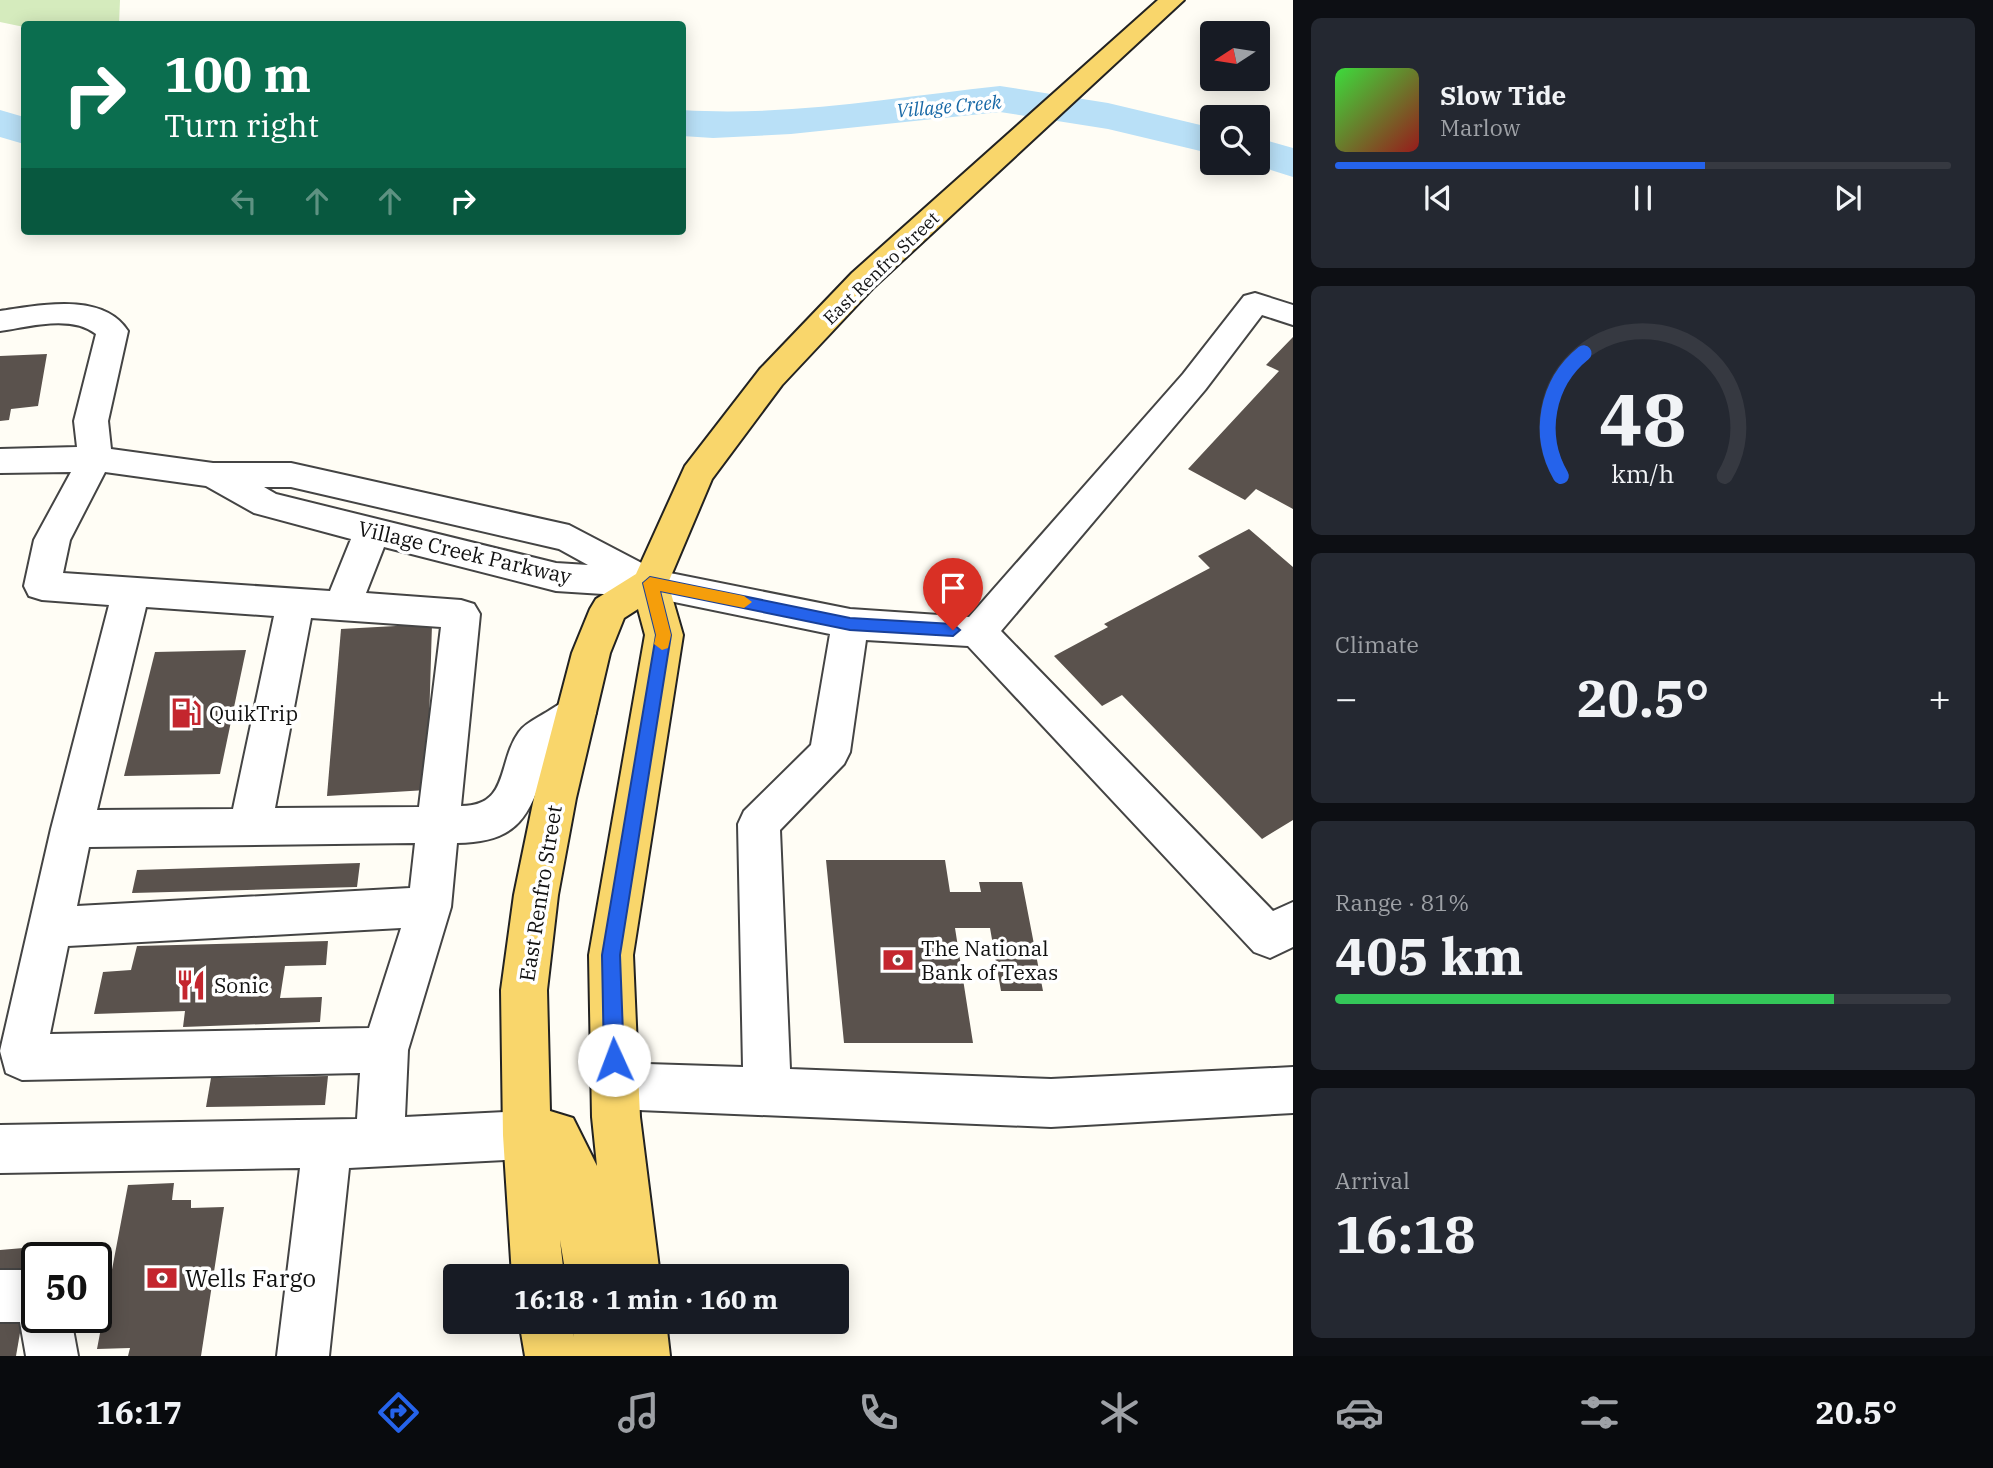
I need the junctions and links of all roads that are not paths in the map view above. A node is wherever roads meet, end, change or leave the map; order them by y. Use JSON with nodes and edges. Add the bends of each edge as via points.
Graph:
{"nodes":[{"id":1,"x":1172,"y":0,"type":"edge"},
{"id":2,"x":1293,"y":315,"type":"edge"},
{"id":3,"x":0,"y":321,"type":"edge"},
{"id":4,"x":95,"y":459,"type":"junction"},
{"id":5,"x":6,"y":462,"type":"edge"},
{"id":6,"x":213,"y":475,"type":"junction"},
{"id":7,"x":373,"y":531,"type":"junction"},
{"id":8,"x":650,"y":583,"type":"junction"},
{"id":9,"x":131,"y":592,"type":"junction"},
{"id":10,"x":295,"y":603,"type":"junction"},
{"id":11,"x":342,"y":607,"type":"junction"},
{"id":12,"x":850,"y":624,"type":"junction"},
{"id":13,"x":978,"y":632,"type":"junction"},
{"id":14,"x":576,"y":713,"type":"junction"},
{"id":15,"x":438,"y":827,"type":"junction"},
{"id":16,"x":250,"y":828,"type":"junction"},
{"id":17,"x":72,"y":829,"type":"junction"},
{"id":18,"x":429,"y":907,"type":"junction"},
{"id":19,"x":1293,"y":922,"type":"edge"},
{"id":20,"x":51,"y":927,"type":"junction"},
{"id":21,"x":385,"y":1050,"type":"junction"},
{"id":22,"x":615,"y":1086,"type":"junction"},
{"id":23,"x":1293,"y":1090,"type":"edge"},
{"id":24,"x":767,"y":1091,"type":"junction"},
{"id":25,"x":527,"y":1135,"type":"junction"},
{"id":26,"x":379,"y":1143,"type":"junction"},
{"id":27,"x":327,"y":1144,"type":"junction"},
{"id":28,"x":0,"y":1149,"type":"edge"},
{"id":29,"x":537,"y":1264,"type":"edge"},
{"id":30,"x":590,"y":1264,"type":"edge"},
{"id":31,"x":633,"y":1264,"type":"edge"},
{"id":32,"x":0,"y":1296,"type":"edge"},
{"id":33,"x":21,"y":1296,"type":"edge"},
{"id":34,"x":48,"y":1333,"type":"edge"},
{"id":35,"x":547,"y":1334,"type":"edge"},
{"id":36,"x":600,"y":1334,"type":"edge"},
{"id":37,"x":641,"y":1334,"type":"edge"},
{"id":38,"x":52,"y":1356,"type":"edge"},
{"id":39,"x":303,"y":1356,"type":"edge"},
{"id":40,"x":551,"y":1356,"type":"edge"},
{"id":41,"x":603,"y":1356,"type":"edge"},
{"id":42,"x":644,"y":1356,"type":"edge"}],
"edges":[{"from":1,"to":8,"type":"main road","name":"East Renfro Street","via":[[863,280],[771,377],[697,475]]},
{"from":2,"to":13,"type":"street","via":[[1255,303],[1194,382]]},
{"from":3,"to":4,"type":"street","via":[[83,315],[102,320],[112,331],[92,421]]},
{"from":4,"to":5,"type":"street","name":"Village Creek Parkway"},
{"from":4,"to":6,"type":"street","name":"Village Creek Parkway"},
{"from":4,"to":9,"type":"street","via":[[52,540],[42,586]]},
{"from":6,"to":7,"type":"street","name":"Village Creek Parkway","via":[[266,505]]},
{"from":6,"to":8,"type":"street","name":"Village Creek Parkway","via":[[291,475],[569,538]]},
{"from":7,"to":8,"type":"street","name":"Village Creek Parkway","via":[[556,578]]},
{"from":7,"to":11,"type":"street"},
{"from":8,"to":12,"type":"street"},
{"from":8,"to":14,"type":"main road","name":"East Renfro Street","via":[[609,608],[591,653]]},
{"from":8,"to":22,"type":"main road","via":[[664,635],[611,955]]},
{"from":9,"to":10,"type":"street"},
{"from":9,"to":17,"type":"street"},
{"from":10,"to":11,"type":"street"},
{"from":10,"to":16,"type":"street"},
{"from":11,"to":15,"type":"street","via":[[461,614]]},
{"from":12,"to":13,"type":"street"},
{"from":12,"to":24,"type":"street","via":[[830,752],[759,824]]},
{"from":13,"to":19,"type":"street","via":[[1270,939]]},
{"from":14,"to":15,"type":"street","via":[[534,742],[513,802],[487,824]]},
{"from":14,"to":25,"type":"main road","name":"East Renfro Street","via":[[536,895],[526,976]]},
{"from":15,"to":16,"type":"street"},
{"from":15,"to":18,"type":"street"},
{"from":16,"to":17,"type":"street"},
{"from":17,"to":20,"type":"street"},
{"from":18,"to":20,"type":"street"},
{"from":18,"to":21,"type":"street"},
{"from":20,"to":21,"type":"street","via":[[22,1056]]},
{"from":21,"to":26,"type":"street"},
{"from":22,"to":24,"type":"street"},
{"from":22,"to":31,"type":"main road"},
{"from":23,"to":24,"type":"street","via":[[1051,1103]]},
{"from":25,"to":26,"type":"street"},
{"from":25,"to":29,"type":"main road","name":"East Renfro Street"},
{"from":25,"to":30,"type":"main road","via":[[555,1135],[572,1162]]},
{"from":26,"to":27,"type":"street"},
{"from":27,"to":28,"type":"street"},
{"from":27,"to":39,"type":"street"},
{"from":32,"to":33,"type":"street"},
{"from":34,"to":38,"type":"street"},
{"from":35,"to":40,"type":"main road"},
{"from":36,"to":41,"type":"main road"},
{"from":37,"to":42,"type":"main road"}]}
